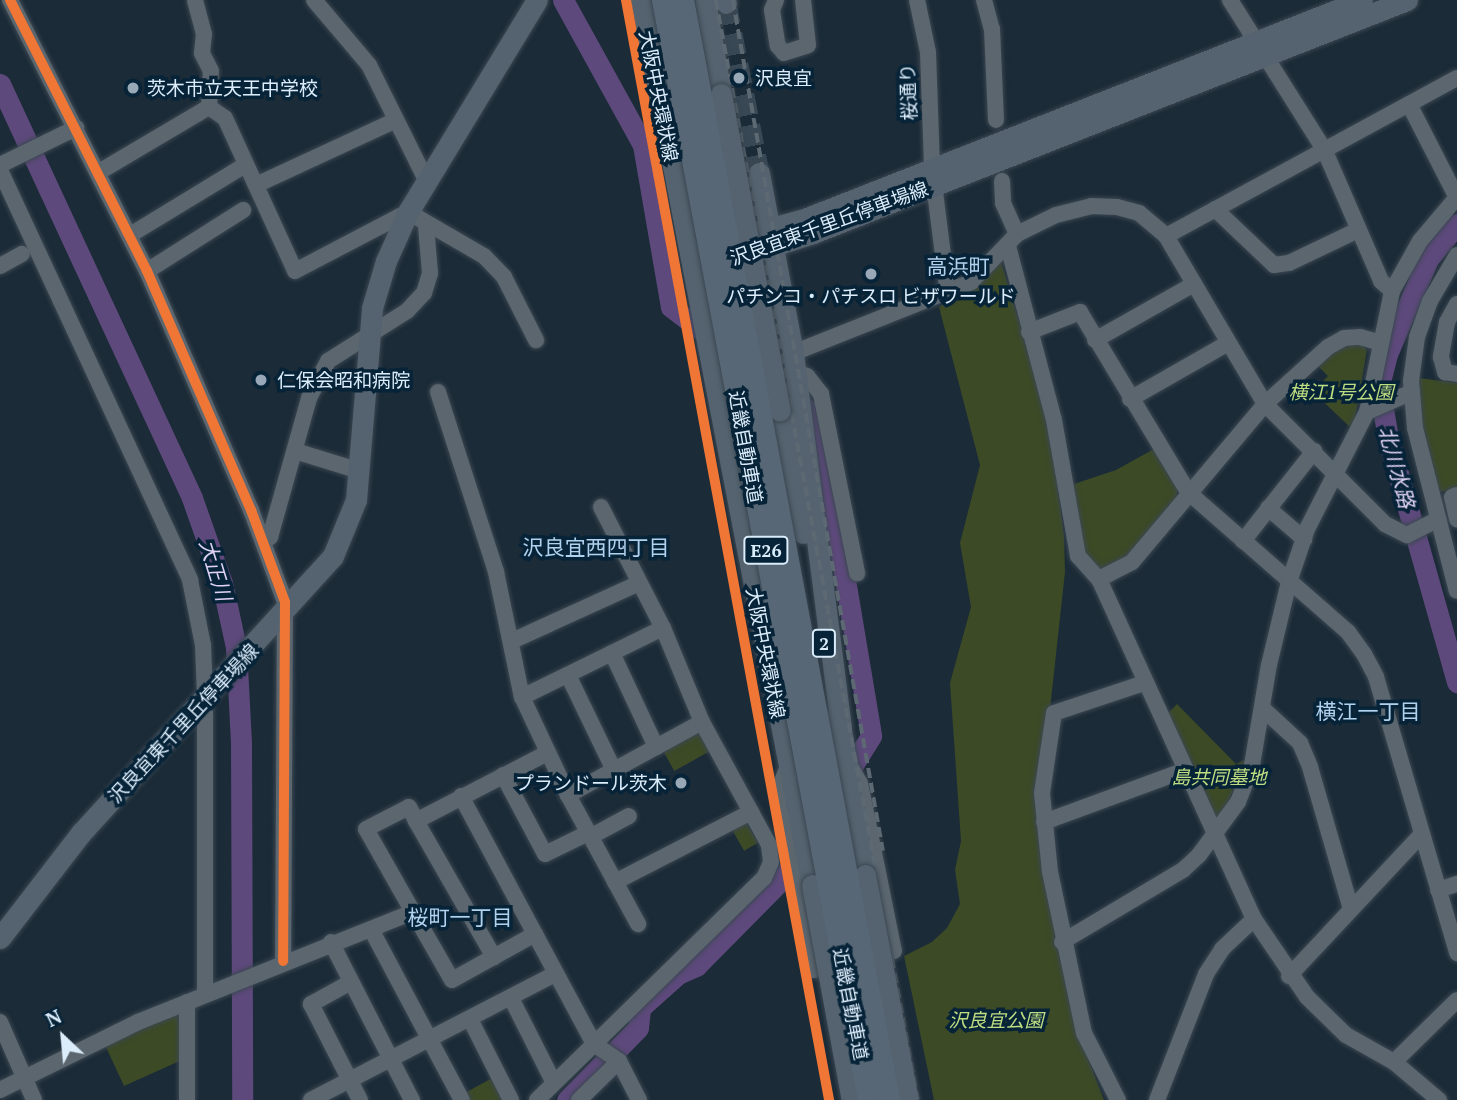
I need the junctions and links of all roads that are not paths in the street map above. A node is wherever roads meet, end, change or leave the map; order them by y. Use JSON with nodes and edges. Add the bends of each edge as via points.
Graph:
{"nodes":[{"id":1,"x":9,"y":0,"type":"edge"},
{"id":2,"x":195,"y":0,"type":"edge"},
{"id":3,"x":314,"y":0,"type":"edge"},
{"id":4,"x":537,"y":0,"type":"edge"},
{"id":5,"x":641,"y":0,"type":"edge"},
{"id":6,"x":664,"y":0,"type":"edge"},
{"id":7,"x":682,"y":0,"type":"edge"},
{"id":8,"x":705,"y":0,"type":"edge"},
{"id":9,"x":776,"y":0,"type":"edge"},
{"id":10,"x":803,"y":0,"type":"edge"},
{"id":11,"x":917,"y":0,"type":"edge"},
{"id":12,"x":1230,"y":0,"type":"edge"},
{"id":13,"x":1362,"y":0,"type":"edge"},
{"id":14,"x":1407,"y":0,"type":"edge"},
{"id":15,"x":987,"y":1,"type":"edge"},
{"id":16,"x":1261,"y":48,"type":"junction"},
{"id":17,"x":1457,"y":78,"type":"edge"},
{"id":18,"x":1409,"y":104,"type":"junction"},
{"id":19,"x":209,"y":107,"type":"junction"},
{"id":20,"x":396,"y":120,"type":"junction"},
{"id":21,"x":996,"y":120,"type":"dead end"},
{"id":22,"x":76,"y":128,"type":"junction"},
{"id":23,"x":1324,"y":149,"type":"junction"},
{"id":24,"x":245,"y":165,"type":"junction"},
{"id":25,"x":0,"y":168,"type":"edge"},
{"id":26,"x":99,"y":172,"type":"junction"},
{"id":27,"x":759,"y":173,"type":"tunnel mouth"},
{"id":28,"x":933,"y":176,"type":"junction"},
{"id":29,"x":1002,"y":181,"type":"dead end"},
{"id":30,"x":427,"y":182,"type":"junction"},
{"id":31,"x":256,"y":185,"type":"junction"},
{"id":32,"x":1457,"y":197,"type":"edge"},
{"id":33,"x":1215,"y":209,"type":"junction"},
{"id":34,"x":243,"y":210,"type":"dead end"},
{"id":35,"x":408,"y":212,"type":"junction"},
{"id":36,"x":426,"y":226,"type":"junction"},
{"id":37,"x":1358,"y":230,"type":"junction"},
{"id":38,"x":130,"y":235,"type":"junction"},
{"id":39,"x":1166,"y":236,"type":"junction"},
{"id":40,"x":772,"y":237,"type":"junction"},
{"id":41,"x":1012,"y":240,"type":"junction"},
{"id":42,"x":22,"y":254,"type":"dead end"},
{"id":43,"x":1457,"y":255,"type":"edge"},
{"id":44,"x":688,"y":260,"type":"junction"},
{"id":45,"x":0,"y":266,"type":"edge"},
{"id":46,"x":147,"y":271,"type":"junction"},
{"id":47,"x":1194,"y":284,"type":"junction"},
{"id":48,"x":1392,"y":291,"type":"junction"},
{"id":49,"x":948,"y":294,"type":"junction"},
{"id":50,"x":1457,"y":304,"type":"edge"},
{"id":51,"x":371,"y":332,"type":"junction"},
{"id":52,"x":1028,"y":332,"type":"junction"},
{"id":53,"x":536,"y":340,"type":"dead end"},
{"id":54,"x":1095,"y":340,"type":"junction"},
{"id":55,"x":1228,"y":343,"type":"junction"},
{"id":56,"x":1381,"y":343,"type":"junction"},
{"id":57,"x":794,"y":362,"type":"junction"},
{"id":58,"x":1457,"y":374,"type":"edge"},
{"id":59,"x":438,"y":392,"type":"dead end"},
{"id":60,"x":1412,"y":392,"type":"junction"},
{"id":61,"x":1130,"y":399,"type":"junction"},
{"id":62,"x":1265,"y":404,"type":"junction"},
{"id":63,"x":1367,"y":412,"type":"junction"},
{"id":64,"x":295,"y":451,"type":"junction"},
{"id":65,"x":1314,"y":451,"type":"junction"},
{"id":66,"x":360,"y":471,"type":"junction"},
{"id":67,"x":1336,"y":471,"type":"junction"},
{"id":68,"x":1188,"y":492,"type":"junction"},
{"id":69,"x":1457,"y":495,"type":"edge"},
{"id":70,"x":601,"y":507,"type":"dead end"},
{"id":71,"x":1268,"y":508,"type":"junction"},
{"id":72,"x":1457,"y":519,"type":"edge"},
{"id":73,"x":1436,"y":520,"type":"junction"},
{"id":74,"x":1304,"y":539,"type":"junction"},
{"id":75,"x":1243,"y":541,"type":"junction"},
{"id":76,"x":263,"y":542,"type":"junction"},
{"id":77,"x":857,"y":573,"type":"dead end"},
{"id":78,"x":1098,"y":579,"type":"junction"},
{"id":79,"x":1289,"y":582,"type":"junction"},
{"id":80,"x":639,"y":583,"type":"junction"},
{"id":81,"x":1457,"y":591,"type":"edge"},
{"id":82,"x":281,"y":618,"type":"junction"},
{"id":83,"x":663,"y":628,"type":"junction"},
{"id":84,"x":512,"y":642,"type":"junction"},
{"id":85,"x":612,"y":653,"type":"junction"},
{"id":86,"x":568,"y":675,"type":"junction"},
{"id":87,"x":1144,"y":682,"type":"junction"},
{"id":88,"x":205,"y":695,"type":"junction"},
{"id":89,"x":522,"y":697,"type":"junction"},
{"id":90,"x":1262,"y":708,"type":"junction"},
{"id":91,"x":702,"y":722,"type":"junction"},
{"id":92,"x":841,"y":726,"type":"junction"},
{"id":93,"x":656,"y":747,"type":"junction"},
{"id":94,"x":545,"y":754,"type":"junction"},
{"id":95,"x":843,"y":755,"type":"junction"},
{"id":96,"x":788,"y":766,"type":"junction"},
{"id":97,"x":614,"y":770,"type":"junction"},
{"id":98,"x":1185,"y":770,"type":"junction"},
{"id":99,"x":503,"y":775,"type":"junction"},
{"id":100,"x":568,"y":795,"type":"junction"},
{"id":101,"x":461,"y":796,"type":"junction"},
{"id":102,"x":751,"y":812,"type":"junction"},
{"id":103,"x":629,"y":816,"type":"dead end"},
{"id":104,"x":416,"y":821,"type":"junction"},
{"id":105,"x":1044,"y":822,"type":"junction"},
{"id":106,"x":589,"y":835,"type":"junction"},
{"id":107,"x":1216,"y":835,"type":"junction"},
{"id":108,"x":1421,"y":835,"type":"junction"},
{"id":109,"x":615,"y":882,"type":"junction"},
{"id":110,"x":1457,"y":884,"type":"edge"},
{"id":111,"x":1438,"y":890,"type":"junction"},
{"id":112,"x":1351,"y":909,"type":"junction"},
{"id":113,"x":412,"y":912,"type":"junction"},
{"id":114,"x":1254,"y":919,"type":"junction"},
{"id":115,"x":638,"y":925,"type":"dead end"},
{"id":116,"x":372,"y":931,"type":"junction"},
{"id":117,"x":535,"y":934,"type":"junction"},
{"id":118,"x":0,"y":938,"type":"edge"},
{"id":119,"x":331,"y":942,"type":"junction"},
{"id":120,"x":1062,"y":942,"type":"junction"},
{"id":121,"x":1457,"y":953,"type":"edge"},
{"id":122,"x":494,"y":957,"type":"junction"},
{"id":123,"x":280,"y":963,"type":"junction"},
{"id":124,"x":555,"y":974,"type":"junction"},
{"id":125,"x":1289,"y":976,"type":"junction"},
{"id":126,"x":351,"y":982,"type":"junction"},
{"id":127,"x":206,"y":994,"type":"junction"},
{"id":128,"x":511,"y":998,"type":"junction"},
{"id":129,"x":1457,"y":1000,"type":"edge"},
{"id":130,"x":187,"y":1002,"type":"junction"},
{"id":131,"x":470,"y":1019,"type":"junction"},
{"id":132,"x":0,"y":1022,"type":"edge"},
{"id":133,"x":430,"y":1040,"type":"junction"},
{"id":134,"x":594,"y":1044,"type":"junction"},
{"id":135,"x":391,"y":1060,"type":"junction"},
{"id":136,"x":619,"y":1061,"type":"junction"},
{"id":137,"x":1394,"y":1062,"type":"junction"},
{"id":138,"x":24,"y":1079,"type":"junction"},
{"id":139,"x":349,"y":1079,"type":"junction"},
{"id":140,"x":554,"y":1083,"type":"junction"},
{"id":141,"x":0,"y":1090,"type":"edge"},
{"id":142,"x":582,"y":1099,"type":"edge"},
{"id":143,"x":34,"y":1100,"type":"edge"},
{"id":144,"x":187,"y":1100,"type":"edge"},
{"id":145,"x":311,"y":1100,"type":"edge"},
{"id":146,"x":360,"y":1100,"type":"edge"},
{"id":147,"x":412,"y":1100,"type":"edge"},
{"id":148,"x":462,"y":1100,"type":"edge"},
{"id":149,"x":511,"y":1100,"type":"edge"},
{"id":150,"x":537,"y":1100,"type":"edge"},
{"id":151,"x":639,"y":1100,"type":"edge"},
{"id":152,"x":852,"y":1100,"type":"edge"},
{"id":153,"x":870,"y":1100,"type":"edge"},
{"id":154,"x":888,"y":1100,"type":"edge"},
{"id":155,"x":908,"y":1100,"type":"edge"},
{"id":156,"x":1118,"y":1100,"type":"edge"},
{"id":157,"x":1157,"y":1100,"type":"edge"},
{"id":158,"x":1440,"y":1100,"type":"edge"}],
"edges":[{"from":1,"to":22,"type":"street"},
{"from":2,"to":19,"type":"street","via":[[204,34],[202,53],[211,71]]},
{"from":3,"to":20,"type":"street","via":[[369,65]]},
{"from":4,"to":30,"type":"main road","name":"沢良宜東千里丘停車場線"},
{"from":5,"to":44,"type":"main road","name":"大阪中央環状線"},
{"from":6,"to":153,"type":"highway","name":"近畿自動車道","number":"E26","bridge":true},
{"from":7,"to":154,"type":"highway","name":"近畿自動車道","number":"E26","bridge":true},
{"from":8,"to":92,"type":"main road","number":"2","bridge":true},
{"from":9,"to":10,"type":"street","via":[[772,10],[778,46],[784,53],[803,49],[810,41]]},
{"from":11,"to":28,"type":"street","name":"桜通り","via":[[928,52]]},
{"from":12,"to":16,"type":"street"},
{"from":13,"to":16,"type":"main road","name":"沢良宜東千里丘停車場線"},
{"from":14,"to":16,"type":"main road","name":"沢良宜東千里丘停車場線"},
{"from":15,"to":21,"type":"street"},
{"from":16,"to":23,"type":"street"},
{"from":16,"to":28,"type":"main road","name":"沢良宜東千里丘停車場線"},
{"from":17,"to":18,"type":"street"},
{"from":18,"to":23,"type":"street"},
{"from":18,"to":32,"type":"street"},
{"from":19,"to":24,"type":"street","via":[[225,117]]},
{"from":19,"to":26,"type":"street"},
{"from":20,"to":30,"type":"street"},
{"from":20,"to":31,"type":"street"},
{"from":22,"to":25,"type":"street"},
{"from":22,"to":26,"type":"street"},
{"from":23,"to":33,"type":"street"},
{"from":23,"to":37,"type":"street"},
{"from":24,"to":31,"type":"street"},
{"from":24,"to":38,"type":"street"},
{"from":25,"to":88,"type":"street","via":[[190,580],[203,645]]},
{"from":26,"to":38,"type":"street"},
{"from":27,"to":40,"type":"main road"},
{"from":28,"to":40,"type":"main road","name":"沢良宜東千里丘停車場線"},
{"from":28,"to":49,"type":"street","name":"桜通り"},
{"from":29,"to":41,"type":"street"},
{"from":30,"to":35,"type":"main road","name":"沢良宜東千里丘停車場線"},
{"from":31,"to":35,"type":"street","via":[[295,271]]},
{"from":32,"to":48,"type":"street","via":[[1420,241]]},
{"from":33,"to":37,"type":"street","via":[[1274,265],[1289,263]]},
{"from":33,"to":39,"type":"street"},
{"from":34,"to":46,"type":"street"},
{"from":35,"to":36,"type":"street"},
{"from":35,"to":51,"type":"main road","name":"沢良宜東千里丘停車場線","via":[[386,261],[372,308]]},
{"from":36,"to":51,"type":"street","via":[[430,273],[424,293],[407,311]]},
{"from":36,"to":53,"type":"street","via":[[484,256],[504,277]]},
{"from":37,"to":48,"type":"street","via":[[1381,281]]},
{"from":38,"to":46,"type":"street"},
{"from":39,"to":41,"type":"street","via":[[1139,213],[1091,206],[1056,215]]},
{"from":39,"to":47,"type":"street"},
{"from":40,"to":44,"type":"main road","name":"沢良宜東千里丘停車場線","via":[[718,243]]},
{"from":40,"to":57,"type":"main road"},
{"from":41,"to":49,"type":"street","via":[[971,282]]},
{"from":41,"to":52,"type":"street"},
{"from":42,"to":45,"type":"street"},
{"from":43,"to":60,"type":"street","via":[[1430,301],[1417,338]]},
{"from":44,"to":96,"type":"main road","name":"大阪中央環状線"},
{"from":46,"to":76,"type":"street"},
{"from":47,"to":54,"type":"street"},
{"from":47,"to":55,"type":"street"},
{"from":48,"to":56,"type":"street"},
{"from":49,"to":57,"type":"street"},
{"from":50,"to":58,"type":"street","via":[[1447,322],[1441,357],[1445,372]]},
{"from":51,"to":64,"type":"street","via":[[328,361],[309,398]]},
{"from":51,"to":66,"type":"main road","name":"沢良宜東千里丘停車場線"},
{"from":52,"to":54,"type":"street","via":[[1080,312]]},
{"from":52,"to":78,"type":"street","via":[[1054,420],[1078,556]]},
{"from":54,"to":61,"type":"street"},
{"from":55,"to":61,"type":"street"},
{"from":55,"to":62,"type":"street"},
{"from":56,"to":62,"type":"street","via":[[1344,338]]},
{"from":56,"to":63,"type":"street"},
{"from":57,"to":77,"type":"street","via":[[821,394]]},
{"from":57,"to":92,"type":"main road"},
{"from":59,"to":84,"type":"street","via":[[496,572]]},
{"from":60,"to":63,"type":"street"},
{"from":60,"to":73,"type":"street","via":[[1415,428]]},
{"from":61,"to":68,"type":"street"},
{"from":62,"to":65,"type":"street"},
{"from":62,"to":68,"type":"street"},
{"from":63,"to":67,"type":"street"},
{"from":64,"to":66,"type":"street"},
{"from":64,"to":76,"type":"street","via":[[270,537]]},
{"from":65,"to":67,"type":"street"},
{"from":65,"to":71,"type":"street"},
{"from":66,"to":82,"type":"main road","name":"沢良宜東千里丘停車場線","via":[[356,500],[333,556]]},
{"from":67,"to":73,"type":"street","via":[[1385,524],[1414,533]]},
{"from":67,"to":74,"type":"street"},
{"from":68,"to":75,"type":"street"},
{"from":68,"to":78,"type":"street","via":[[1132,562]]},
{"from":69,"to":72,"type":"street","via":[[1452,497]]},
{"from":70,"to":80,"type":"street"},
{"from":71,"to":74,"type":"street"},
{"from":71,"to":75,"type":"street"},
{"from":73,"to":81,"type":"street"},
{"from":74,"to":79,"type":"street"},
{"from":75,"to":79,"type":"street"},
{"from":76,"to":82,"type":"street","via":[[285,602]]},
{"from":78,"to":87,"type":"street"},
{"from":79,"to":90,"type":"street"},
{"from":79,"to":108,"type":"street","via":[[1348,632],[1376,677]]},
{"from":80,"to":83,"type":"street"},
{"from":80,"to":84,"type":"street"},
{"from":82,"to":88,"type":"main road","name":"沢良宜東千里丘停車場線"},
{"from":82,"to":123,"type":"street"},
{"from":83,"to":85,"type":"street"},
{"from":83,"to":91,"type":"street"},
{"from":84,"to":89,"type":"street"},
{"from":85,"to":86,"type":"street"},
{"from":85,"to":93,"type":"street"},
{"from":86,"to":89,"type":"street"},
{"from":86,"to":97,"type":"street"},
{"from":87,"to":98,"type":"street"},
{"from":87,"to":105,"type":"street","via":[[1054,713],[1042,793]]},
{"from":88,"to":118,"type":"main road","name":"沢良宜東千里丘停車場線","via":[[81,833]]},
{"from":88,"to":127,"type":"street"},
{"from":89,"to":94,"type":"street"},
{"from":90,"to":107,"type":"street","via":[[1252,765],[1238,802]]},
{"from":90,"to":112,"type":"street","via":[[1300,744],[1311,767]]},
{"from":91,"to":93,"type":"street"},
{"from":91,"to":102,"type":"street"},
{"from":92,"to":95,"type":"main road","number":"2"},
{"from":93,"to":97,"type":"street"},
{"from":94,"to":99,"type":"street"},
{"from":94,"to":100,"type":"street"},
{"from":95,"to":96,"type":"street","via":[[860,783],[894,951],[814,970],[779,789]]},
{"from":95,"to":155,"type":"main road","number":"2","bridge":true},
{"from":96,"to":152,"type":"main road","name":"大阪中央環状線","bridge":true},
{"from":97,"to":100,"type":"street"},
{"from":98,"to":105,"type":"street"},
{"from":98,"to":107,"type":"street"},
{"from":99,"to":101,"type":"street"},
{"from":99,"to":106,"type":"street","via":[[545,854]]},
{"from":100,"to":106,"type":"street"},
{"from":101,"to":104,"type":"street"},
{"from":101,"to":117,"type":"street"},
{"from":102,"to":109,"type":"street"},
{"from":102,"to":134,"type":"street","via":[[769,845],[771,862],[764,878]]},
{"from":103,"to":106,"type":"street"},
{"from":104,"to":113,"type":"street","via":[[409,807],[366,829]]},
{"from":104,"to":122,"type":"street"},
{"from":105,"to":120,"type":"street"},
{"from":106,"to":109,"type":"street"},
{"from":107,"to":114,"type":"street"},
{"from":107,"to":120,"type":"street","via":[[1166,883]]},
{"from":108,"to":111,"type":"street"},
{"from":108,"to":112,"type":"street"},
{"from":109,"to":115,"type":"street"},
{"from":110,"to":111,"type":"street"},
{"from":111,"to":121,"type":"street"},
{"from":112,"to":125,"type":"street"},
{"from":113,"to":116,"type":"street"},
{"from":113,"to":122,"type":"street","via":[[452,979]]},
{"from":114,"to":125,"type":"street"},
{"from":114,"to":157,"type":"street","via":[[1222,949],[1206,974]]},
{"from":116,"to":119,"type":"street"},
{"from":116,"to":133,"type":"street"},
{"from":117,"to":122,"type":"street"},
{"from":117,"to":124,"type":"street"},
{"from":119,"to":123,"type":"street"},
{"from":119,"to":126,"type":"street"},
{"from":120,"to":156,"type":"street","via":[[1084,1032]]},
{"from":123,"to":127,"type":"street"},
{"from":124,"to":128,"type":"street"},
{"from":124,"to":134,"type":"street"},
{"from":125,"to":137,"type":"street","via":[[1346,1035]]},
{"from":126,"to":135,"type":"street"},
{"from":126,"to":139,"type":"street","via":[[311,1004]]},
{"from":127,"to":130,"type":"street"},
{"from":128,"to":131,"type":"street"},
{"from":128,"to":140,"type":"street"},
{"from":129,"to":137,"type":"street"},
{"from":130,"to":138,"type":"street"},
{"from":130,"to":144,"type":"street"},
{"from":131,"to":133,"type":"street"},
{"from":131,"to":149,"type":"street"},
{"from":132,"to":138,"type":"street"},
{"from":133,"to":135,"type":"street"},
{"from":133,"to":148,"type":"street"},
{"from":134,"to":136,"type":"street"},
{"from":134,"to":140,"type":"street"},
{"from":135,"to":139,"type":"street"},
{"from":135,"to":147,"type":"street"},
{"from":136,"to":142,"type":"street"},
{"from":136,"to":151,"type":"street"},
{"from":137,"to":158,"type":"street"},
{"from":138,"to":141,"type":"street"},
{"from":138,"to":143,"type":"street"},
{"from":139,"to":145,"type":"street"},
{"from":139,"to":146,"type":"street"},
{"from":140,"to":150,"type":"street"}]}
